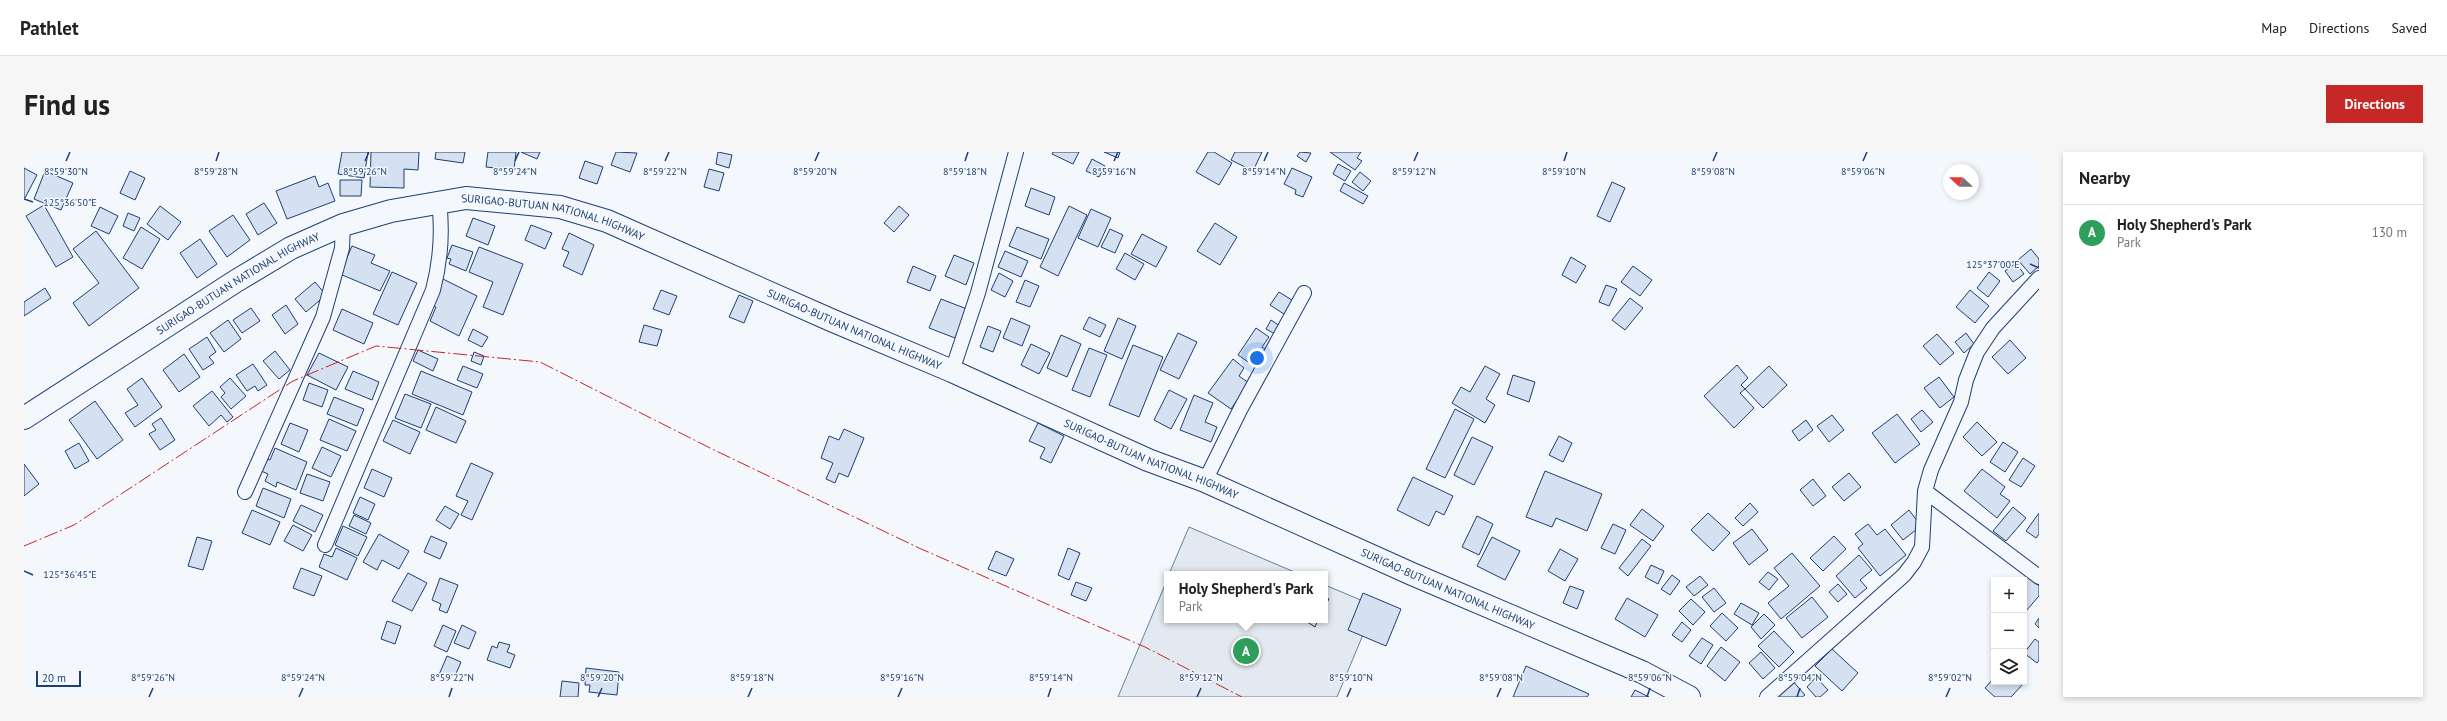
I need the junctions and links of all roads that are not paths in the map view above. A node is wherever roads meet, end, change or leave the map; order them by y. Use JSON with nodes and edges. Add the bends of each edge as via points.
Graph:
{"nodes":[{"id":1,"x":1016,"y":152,"type":"edge"},
{"id":2,"x":439,"y":202,"type":"junction"},
{"id":3,"x":343,"y":225,"type":"junction"},
{"id":4,"x":2039,"y":278,"type":"edge"},
{"id":5,"x":1304,"y":293,"type":"dead end"},
{"id":6,"x":952,"y":371,"type":"junction"},
{"id":7,"x":24,"y":418,"type":"edge"},
{"id":8,"x":1205,"y":482,"type":"junction"},
{"id":9,"x":1925,"y":491,"type":"junction"},
{"id":10,"x":245,"y":492,"type":"dead end"},
{"id":11,"x":324,"y":545,"type":"dead end"},
{"id":12,"x":2039,"y":577,"type":"edge"},
{"id":13,"x":1689,"y":697,"type":"edge"},
{"id":14,"x":1767,"y":697,"type":"edge"}],
"edges":[{"from":1,"to":6,"type":"street","via":[[978,293]]},
{"from":2,"to":3,"type":"highway","name":"SURIGAO-BUTUAN NATIONAL HIGHWAY","via":[[391,211]]},
{"from":2,"to":6,"type":"highway","name":"SURIGAO-BUTUAN NATIONAL HIGHWAY","via":[[466,198],[516,201],[560,207],[607,221]]},
{"from":2,"to":11,"type":"street","via":[[443,230],[440,262],[433,290]]},
{"from":3,"to":7,"type":"highway","name":"SURIGAO-BUTUAN NATIONAL HIGHWAY","via":[[290,248]]},
{"from":3,"to":10,"type":"street","via":[[342,248],[323,317]]},
{"from":4,"to":9,"type":"street","via":[[1993,328],[1977,352],[1961,402],[1930,470]]},
{"from":5,"to":8,"type":"street","via":[[1240,410]]},
{"from":6,"to":8,"type":"highway","name":"SURIGAO-BUTUAN NATIONAL HIGHWAY","via":[[1148,460]]},
{"from":8,"to":13,"type":"highway","name":"SURIGAO-BUTUAN NATIONAL HIGHWAY","via":[[1642,672]]},
{"from":9,"to":12,"type":"street"},
{"from":9,"to":14,"type":"street","via":[[1922,547],[1914,562],[1904,575]]}]}
